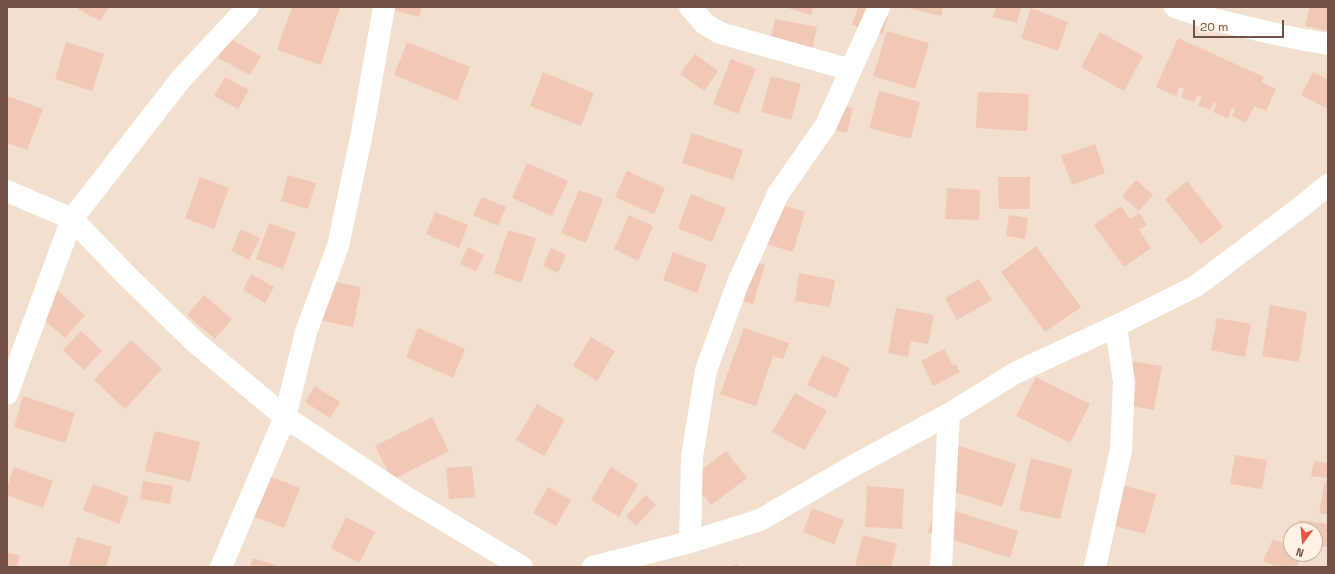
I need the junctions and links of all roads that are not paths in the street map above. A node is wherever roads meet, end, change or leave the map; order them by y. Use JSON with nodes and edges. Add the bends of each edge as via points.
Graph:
{"nodes":[{"id":1,"x":248,"y":7,"type":"edge"},
{"id":2,"x":384,"y":7,"type":"edge"},
{"id":3,"x":690,"y":7,"type":"edge"},
{"id":4,"x":879,"y":7,"type":"edge"},
{"id":5,"x":1175,"y":7,"type":"edge"},
{"id":6,"x":1328,"y":44,"type":"edge"},
{"id":7,"x":851,"y":70,"type":"junction"},
{"id":8,"x":1328,"y":185,"type":"edge"},
{"id":9,"x":7,"y":192,"type":"edge"},
{"id":10,"x":72,"y":219,"type":"junction"},
{"id":11,"x":1116,"y":326,"type":"junction"},
{"id":12,"x":7,"y":394,"type":"edge"},
{"id":13,"x":948,"y":414,"type":"junction"},
{"id":14,"x":285,"y":417,"type":"junction"},
{"id":15,"x":690,"y":542,"type":"junction"},
{"id":16,"x":221,"y":567,"type":"edge"},
{"id":17,"x":522,"y":567,"type":"edge"},
{"id":18,"x":593,"y":567,"type":"edge"},
{"id":19,"x":941,"y":567,"type":"edge"},
{"id":20,"x":1095,"y":567,"type":"edge"}],
"edges":[{"from":1,"to":10,"type":"street","via":[[181,79]]},
{"from":2,"to":14,"type":"street","via":[[362,133],[338,246],[306,332]]},
{"from":3,"to":7,"type":"street","via":[[705,24],[720,33]]},
{"from":4,"to":7,"type":"street"},
{"from":5,"to":6,"type":"street","via":[[1208,18]]},
{"from":7,"to":15,"type":"street","via":[[826,125],[778,194],[738,283],[706,370],[692,458]]},
{"from":8,"to":11,"type":"street","via":[[1196,286]]},
{"from":9,"to":10,"type":"street"},
{"from":10,"to":12,"type":"street"},
{"from":10,"to":14,"type":"street","via":[[195,342]]},
{"from":11,"to":13,"type":"street","via":[[1015,373]]},
{"from":11,"to":20,"type":"street","via":[[1124,382],[1121,450]]},
{"from":13,"to":15,"type":"street","via":[[760,520]]},
{"from":13,"to":19,"type":"street"},
{"from":14,"to":16,"type":"street"},
{"from":14,"to":17,"type":"street","via":[[404,496]]},
{"from":15,"to":18,"type":"street"}]}
